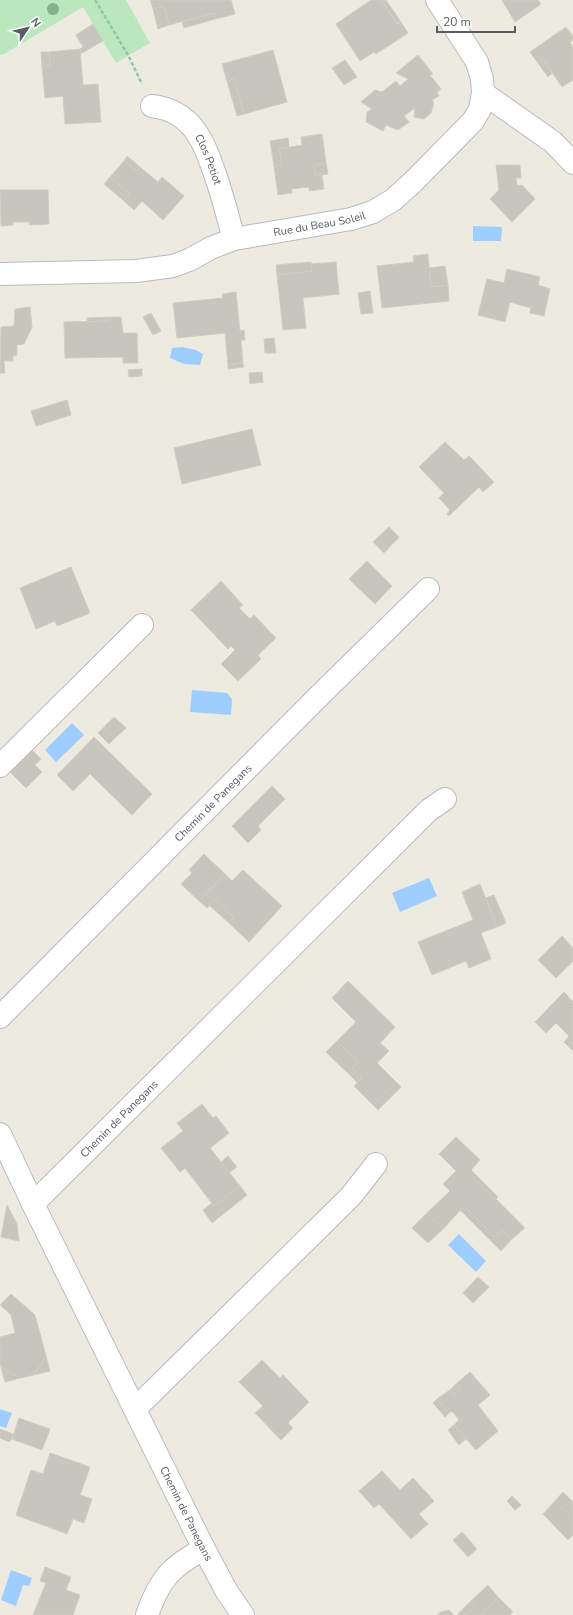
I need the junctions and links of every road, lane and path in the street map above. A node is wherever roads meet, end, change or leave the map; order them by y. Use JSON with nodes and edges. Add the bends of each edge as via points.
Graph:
{"nodes":[{"id":1,"x":95,"y":0,"type":"edge"},
{"id":2,"x":437,"y":0,"type":"edge"},
{"id":3,"x":482,"y":93,"type":"junction"},
{"id":4,"x":152,"y":106,"type":"joint"},
{"id":5,"x":573,"y":163,"type":"edge"},
{"id":6,"x":234,"y":239,"type":"junction"},
{"id":7,"x":0,"y":274,"type":"edge"},
{"id":8,"x":428,"y":589,"type":"dead end"},
{"id":9,"x":142,"y":625,"type":"dead end"},
{"id":10,"x":0,"y":766,"type":"edge"},
{"id":11,"x":445,"y":799,"type":"dead end"},
{"id":12,"x":0,"y":1017,"type":"edge"},
{"id":13,"x":0,"y":1134,"type":"edge"},
{"id":14,"x":376,"y":1164,"type":"dead end"},
{"id":15,"x":33,"y":1204,"type":"junction"},
{"id":16,"x":135,"y":1409,"type":"junction"},
{"id":17,"x":204,"y":1549,"type":"junction"},
{"id":18,"x":147,"y":1615,"type":"edge"},
{"id":19,"x":243,"y":1615,"type":"edge"}],
"edges":[{"from":1,"to":4,"type":"path","via":[[128,55]]},
{"from":2,"to":3,"type":"street","name":"Rue du Beau Soleil","via":[[477,62],[482,79]]},
{"from":3,"to":5,"type":"street","via":[[553,142]]},
{"from":3,"to":6,"type":"street","name":"Rue du Beau Soleil","via":[[480,109],[473,121],[413,182],[373,212],[351,219]]},
{"from":4,"to":6,"type":"street","name":"Clos Petiot","via":[[165,107],[176,113],[188,122],[206,146]]},
{"from":6,"to":7,"type":"street","name":"Rue du Beau Soleil","via":[[173,266],[136,271]]},
{"from":8,"to":12,"type":"street","name":"Chemin de Panegans"},
{"from":9,"to":10,"type":"street"},
{"from":11,"to":15,"type":"street","name":"Chemin de Panegans","via":[[423,816]]},
{"from":13,"to":15,"type":"street","name":"Chemin de Panegans"},
{"from":14,"to":16,"type":"street","via":[[351,1196]]},
{"from":15,"to":16,"type":"street","name":"Chemin de Panegans"},
{"from":16,"to":17,"type":"street","name":"Chemin de Panegans"},
{"from":17,"to":18,"type":"street","via":[[178,1565],[166,1576],[154,1593]]},
{"from":17,"to":19,"type":"street","name":"Chemin de Panegans","via":[[227,1592]]}]}
